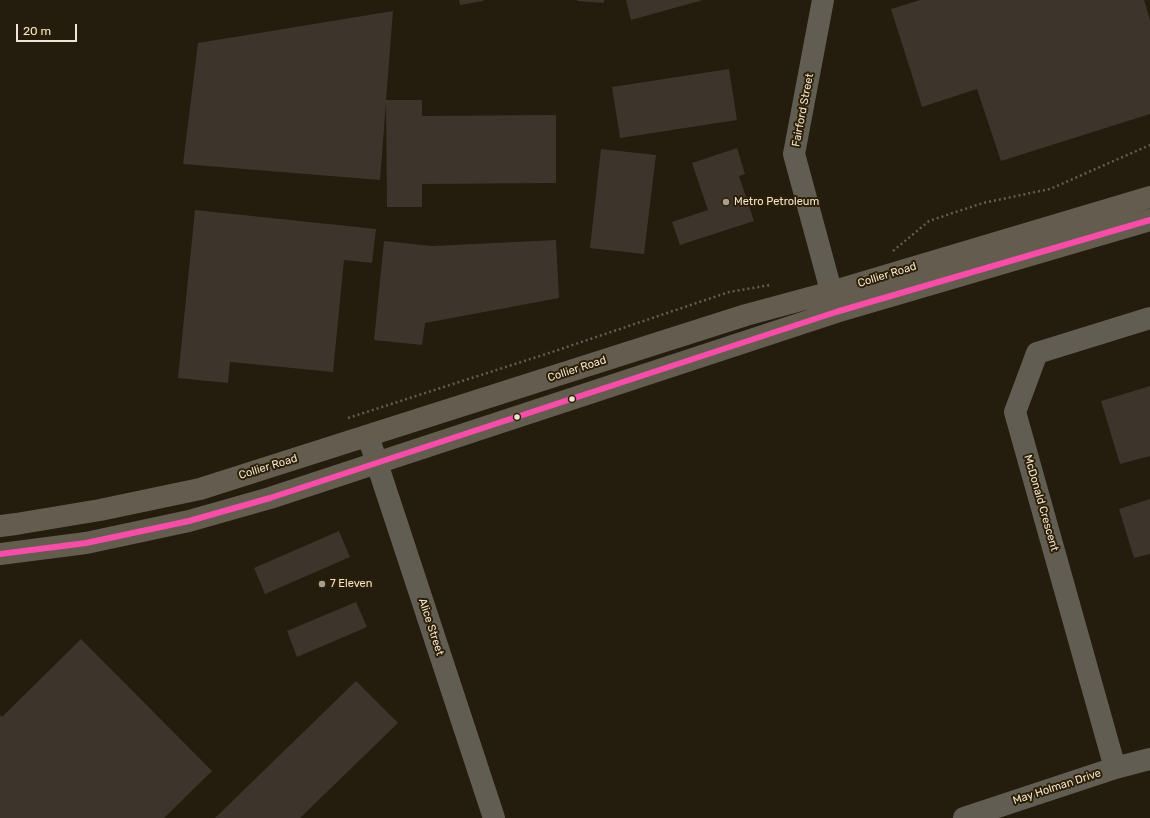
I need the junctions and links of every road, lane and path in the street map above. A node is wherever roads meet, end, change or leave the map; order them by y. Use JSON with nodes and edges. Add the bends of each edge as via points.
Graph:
{"nodes":[{"id":1,"x":823,"y":0,"type":"edge"},
{"id":2,"x":1150,"y":145,"type":"edge"},
{"id":3,"x":1150,"y":197,"type":"edge"},
{"id":4,"x":1150,"y":220,"type":"edge"},
{"id":5,"x":890,"y":253,"type":"dead end"},
{"id":6,"x":771,"y":284,"type":"dead end"},
{"id":7,"x":831,"y":292,"type":"junction"},
{"id":8,"x":836,"y":312,"type":"junction"},
{"id":9,"x":1150,"y":318,"type":"edge"},
{"id":10,"x":344,"y":419,"type":"dead end"},
{"id":11,"x":368,"y":436,"type":"junction"},
{"id":12,"x":377,"y":463,"type":"junction"},
{"id":13,"x":0,"y":526,"type":"edge"},
{"id":14,"x":0,"y":554,"type":"edge"},
{"id":15,"x":1150,"y":759,"type":"edge"},
{"id":16,"x":1115,"y":768,"type":"junction"},
{"id":17,"x":494,"y":818,"type":"edge"},
{"id":18,"x":964,"y":818,"type":"edge"}],
"edges":[{"from":1,"to":7,"type":"street","name":"Fairford Street","via":[[794,154]]},
{"from":2,"to":5,"type":"path","via":[[1050,189],[983,203],[929,221]]},
{"from":3,"to":7,"type":"main road","name":"Collier Road"},
{"from":4,"to":8,"type":"main road","name":"Collier Road"},
{"from":6,"to":10,"type":"path","via":[[729,292]]},
{"from":7,"to":8,"type":"street","name":"Fairford Street"},
{"from":7,"to":11,"type":"main road","name":"Collier Road","via":[[746,315]]},
{"from":8,"to":12,"type":"main road","name":"Collier Road"},
{"from":9,"to":16,"type":"street","name":"McDonald Crescent","via":[[1037,353],[1015,412]]},
{"from":11,"to":12,"type":"street","name":"Alice Street"},
{"from":11,"to":13,"type":"main road","name":"Collier Road","via":[[200,489],[100,510]]},
{"from":12,"to":14,"type":"main road","name":"Collier Road","via":[[189,521],[86,543]]},
{"from":12,"to":17,"type":"street","name":"Alice Street"},
{"from":15,"to":16,"type":"street","name":"May Holman Drive"},
{"from":16,"to":18,"type":"street","name":"May Holman Drive"}]}
